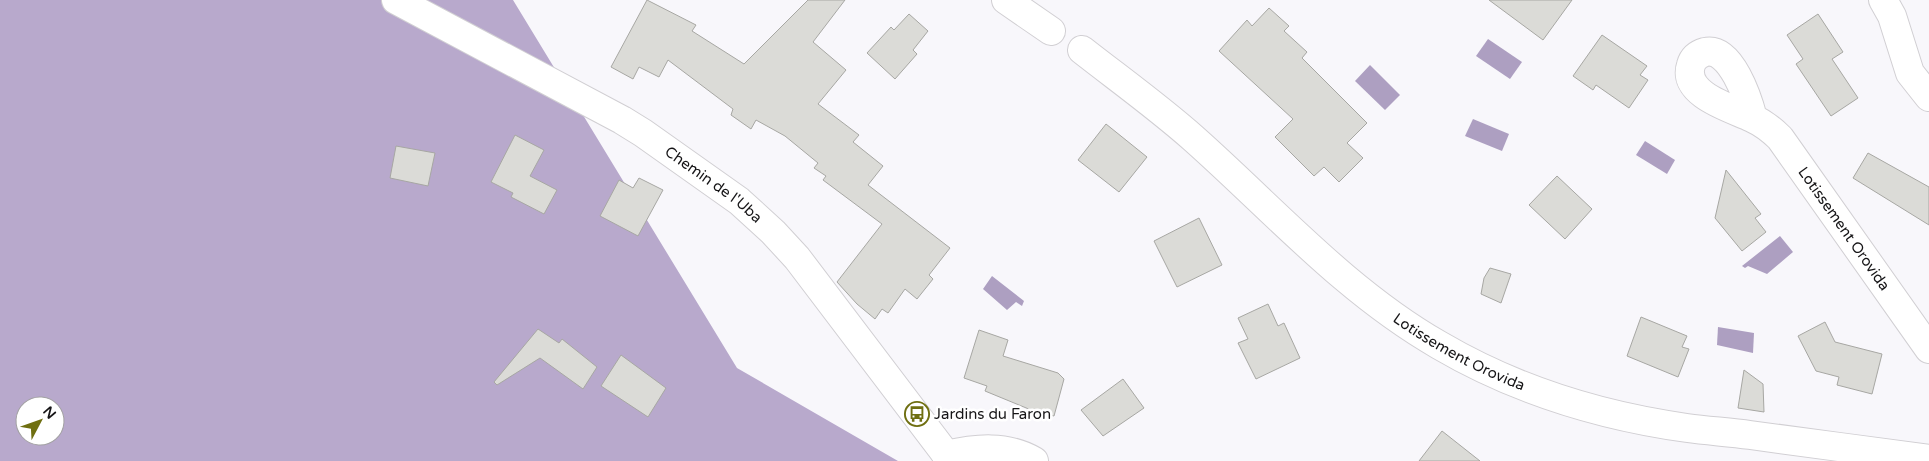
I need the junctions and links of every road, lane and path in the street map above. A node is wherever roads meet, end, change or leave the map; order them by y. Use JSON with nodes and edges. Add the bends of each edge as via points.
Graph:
{"nodes":[{"id":1,"x":396,"y":0,"type":"edge"},
{"id":2,"x":1006,"y":0,"type":"edge"},
{"id":3,"x":1883,"y":0,"type":"edge"},
{"id":4,"x":1051,"y":31,"type":"dead end"},
{"id":5,"x":1082,"y":50,"type":"dead end"},
{"id":6,"x":1929,"y":96,"type":"edge"},
{"id":7,"x":1753,"y":118,"type":"dead end"},
{"id":8,"x":1929,"y":349,"type":"edge"},
{"id":9,"x":948,"y":458,"type":"edge"},
{"id":10,"x":1929,"y":459,"type":"edge"},
{"id":11,"x":1034,"y":461,"type":"edge"}],
"edges":[{"from":1,"to":9,"type":"street","name":"Chemin de l'Uba","via":[[622,120],[752,212],[797,258]]},
{"from":2,"to":4,"type":"street"},
{"from":3,"to":6,"type":"street","via":[[1892,16],[1910,73]]},
{"from":5,"to":10,"type":"street","name":"Lotissement Orovida","via":[[1192,137],[1296,236],[1370,298],[1437,345],[1479,367],[1617,415],[1686,428]]},
{"from":7,"to":8,"type":"street","name":"Lotissement Orovida","via":[[1771,130],[1790,150]]},
{"from":9,"to":11,"type":"street","via":[[967,450],[995,449]]}]}
